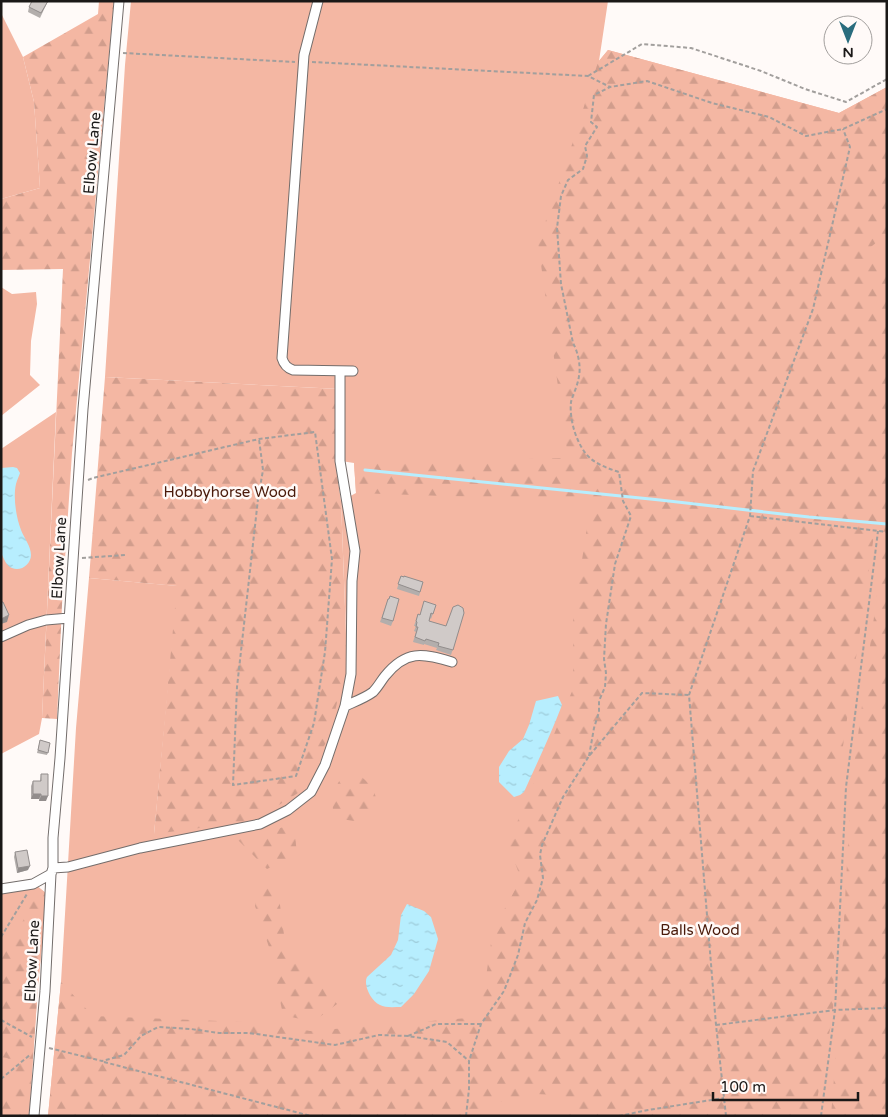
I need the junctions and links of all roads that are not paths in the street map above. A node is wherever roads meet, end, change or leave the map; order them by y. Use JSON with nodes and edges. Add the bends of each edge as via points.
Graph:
{"nodes":[{"id":1,"x":119,"y":1,"type":"edge"},
{"id":2,"x":318,"y":1,"type":"edge"},
{"id":3,"x":340,"y":371,"type":"junction"},
{"id":4,"x":353,"y":371,"type":"dead end"},
{"id":5,"x":69,"y":618,"type":"junction"},
{"id":6,"x":1,"y":637,"type":"edge"},
{"id":7,"x":452,"y":662,"type":"dead end"},
{"id":8,"x":345,"y":706,"type":"junction"},
{"id":9,"x":52,"y":871,"type":"junction"},
{"id":10,"x":1,"y":889,"type":"edge"},
{"id":11,"x":34,"y":1116,"type":"edge"}],
"edges":[{"from":1,"to":5,"type":"lane","name":"Elbow Lane","via":[[92,299]]},
{"from":2,"to":3,"type":"lane","via":[[304,54],[282,358],[289,369]]},
{"from":3,"to":4,"type":"lane"},
{"from":3,"to":8,"type":"lane","via":[[340,461],[356,551],[352,581],[351,674]]},
{"from":5,"to":6,"type":"lane","via":[[28,625]]},
{"from":5,"to":9,"type":"lane","name":"Elbow Lane"},
{"from":7,"to":8,"type":"lane","via":[[425,656],[404,658],[374,691]]},
{"from":8,"to":9,"type":"lane","via":[[325,766],[311,792],[288,810],[260,824],[140,848]]},
{"from":9,"to":10,"type":"lane","via":[[33,884]]},
{"from":9,"to":11,"type":"lane","name":"Elbow Lane"}]}
